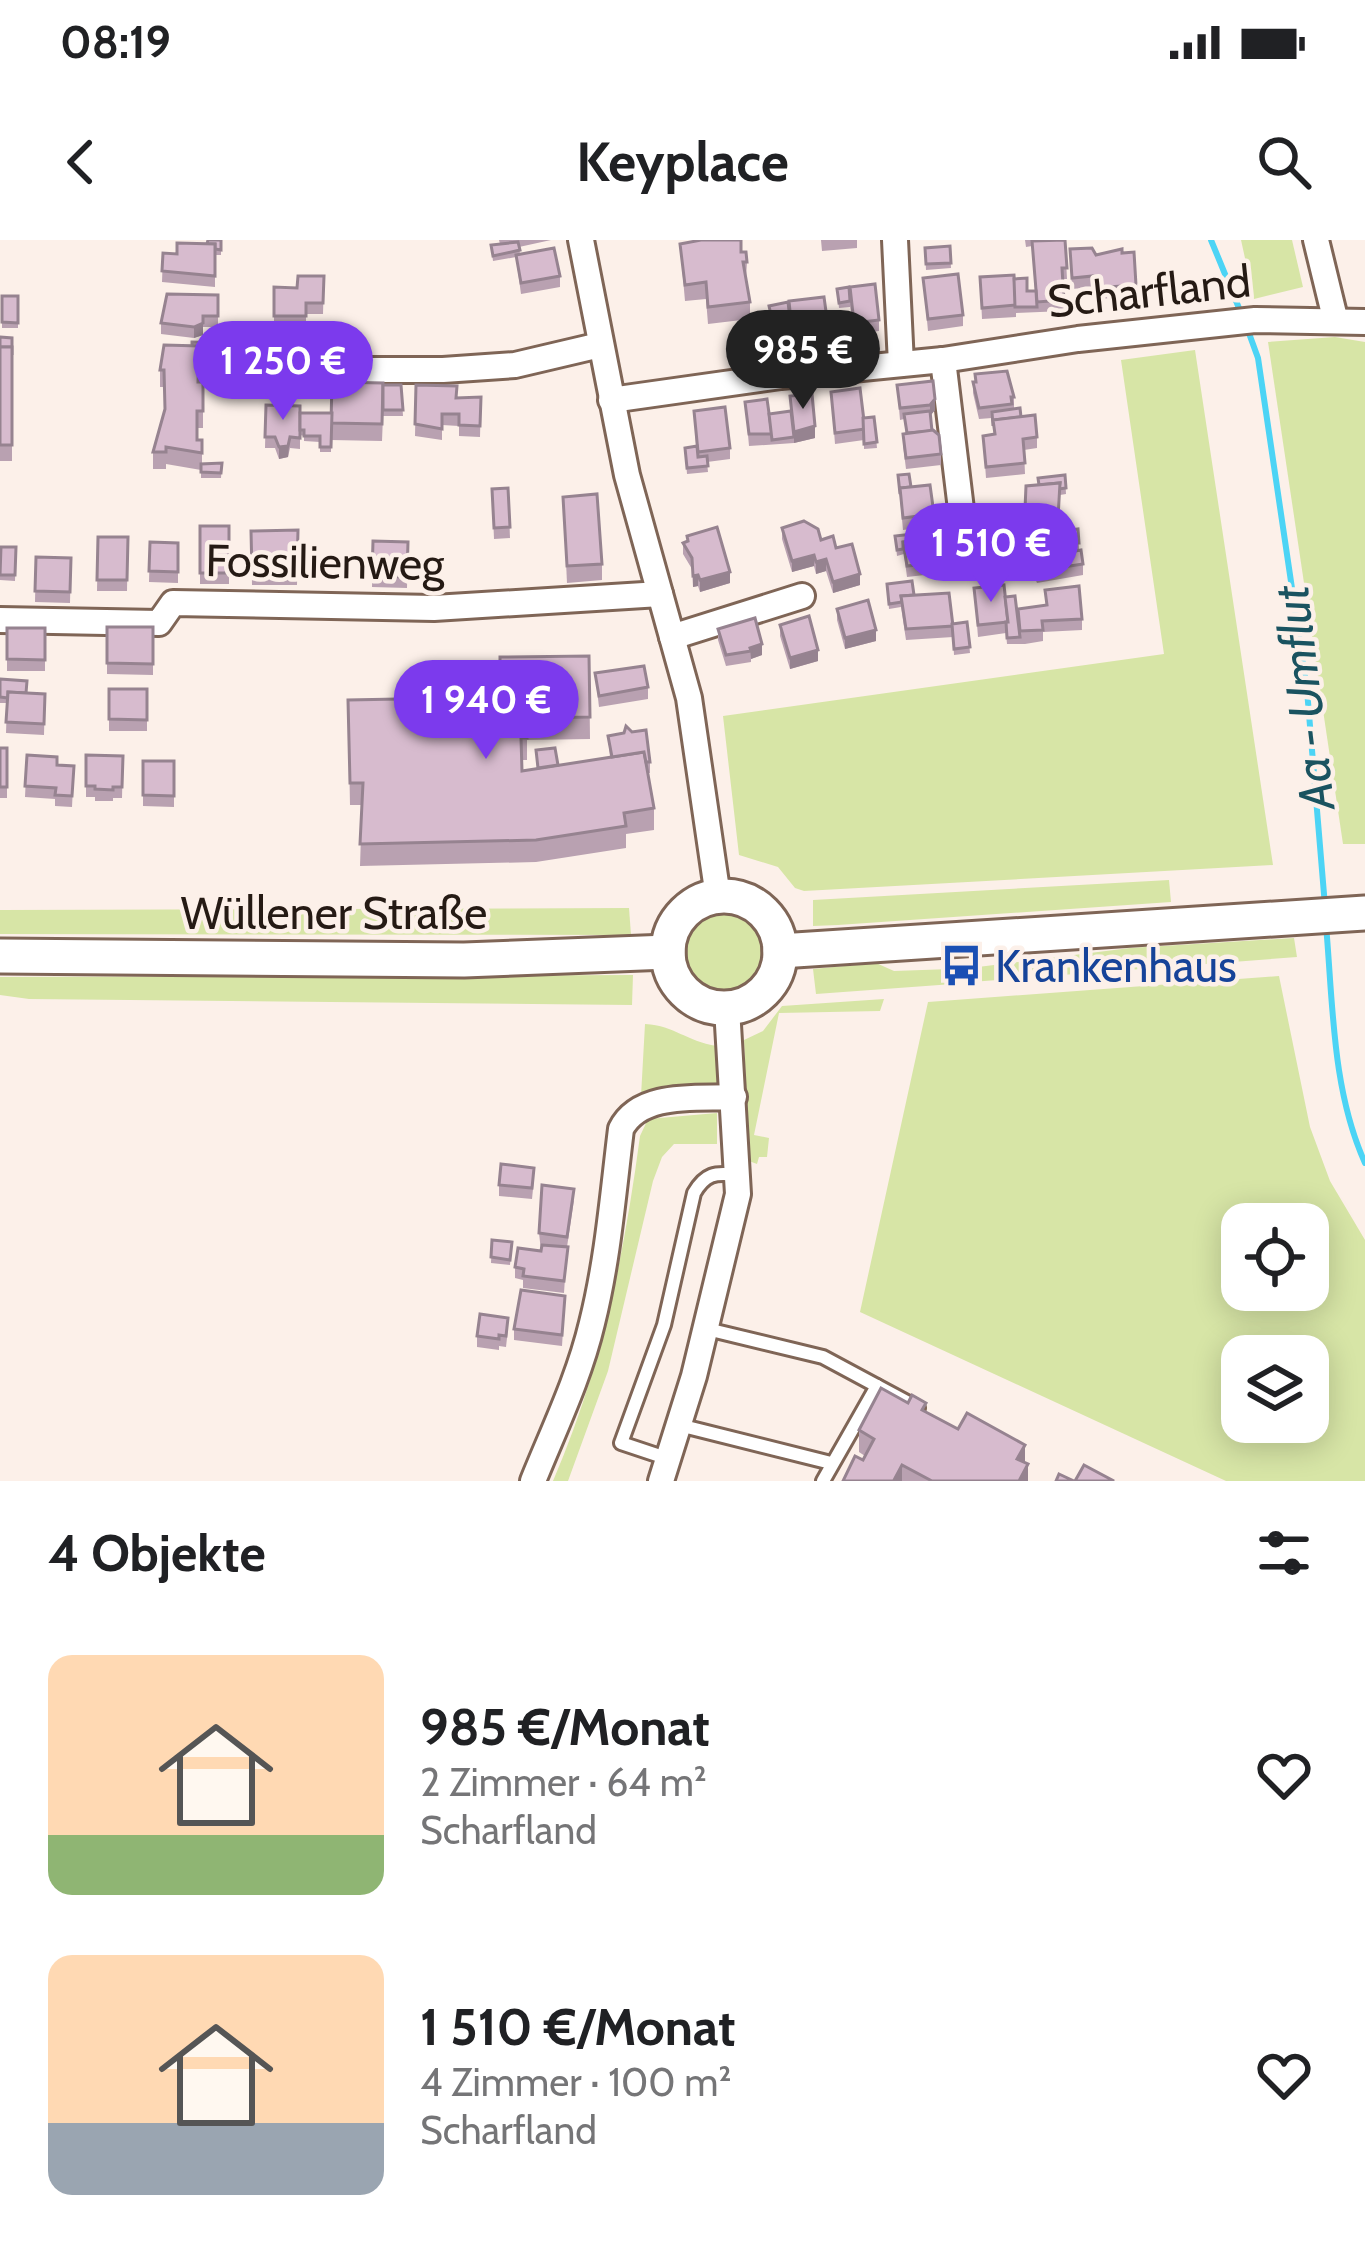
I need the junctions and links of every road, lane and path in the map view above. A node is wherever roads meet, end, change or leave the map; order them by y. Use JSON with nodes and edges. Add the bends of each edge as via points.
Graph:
{"nodes":[{"id":1,"x":581,"y":240,"type":"edge"},
{"id":2,"x":895,"y":240,"type":"edge"},
{"id":3,"x":1316,"y":240,"type":"edge"},
{"id":4,"x":1335,"y":318,"type":"junction"},
{"id":5,"x":1365,"y":322,"type":"edge"},
{"id":6,"x":600,"y":345,"type":"junction"},
{"id":7,"x":943,"y":360,"type":"junction"},
{"id":8,"x":901,"y":364,"type":"junction"},
{"id":9,"x":244,"y":370,"type":"dead end"},
{"id":10,"x":611,"y":400,"type":"junction"},
{"id":11,"x":967,"y":559,"type":"dead end"},
{"id":12,"x":660,"y":594,"type":"junction"},
{"id":13,"x":802,"y":596,"type":"dead end"},
{"id":14,"x":0,"y":620,"type":"edge"},
{"id":15,"x":672,"y":638,"type":"junction"},
{"id":16,"x":718,"y":897,"type":"junction"},
{"id":17,"x":1336,"y":915,"type":"edge"},
{"id":18,"x":780,"y":951,"type":"junction"},
{"id":19,"x":668,"y":952,"type":"junction"},
{"id":20,"x":0,"y":956,"type":"edge"},
{"id":21,"x":727,"y":1008,"type":"junction"},
{"id":22,"x":734,"y":1097,"type":"junction"},
{"id":23,"x":736,"y":1175,"type":"junction"},
{"id":24,"x":707,"y":1329,"type":"junction"},
{"id":25,"x":877,"y":1386,"type":"junction"},
{"id":26,"x":918,"y":1408,"type":"edge"},
{"id":27,"x":679,"y":1424,"type":"junction"},
{"id":28,"x":832,"y":1463,"type":"junction"},
{"id":29,"x":665,"y":1470,"type":"edge"},
{"id":30,"x":532,"y":1481,"type":"edge"},
{"id":31,"x":823,"y":1481,"type":"edge"}],
"edges":[{"from":1,"to":6,"type":"street"},
{"from":2,"to":8,"type":"street"},
{"from":3,"to":4,"type":"street"},
{"from":4,"to":5,"type":"street","name":"Scharfland"},
{"from":4,"to":7,"type":"street","name":"Scharfland","via":[[1242,321]]},
{"from":6,"to":9,"type":"street","via":[[491,367]]},
{"from":6,"to":10,"type":"street"},
{"from":7,"to":8,"type":"street","name":"Scharfland"},
{"from":7,"to":11,"type":"street"},
{"from":8,"to":10,"type":"street","name":"Scharfland"},
{"from":10,"to":12,"type":"street"},
{"from":12,"to":14,"type":"street","name":"Fossilienweg","via":[[434,608],[173,603],[159,623]]},
{"from":12,"to":15,"type":"street"},
{"from":13,"to":15,"type":"street"},
{"from":15,"to":16,"type":"street","via":[[702,765]]},
{"from":16,"to":18,"type":"main road","via":[[755,905]]},
{"from":16,"to":19,"type":"main road","via":[[677,921]]},
{"from":17,"to":18,"type":"main road"},
{"from":18,"to":21,"type":"main road","via":[[759,996]]},
{"from":19,"to":20,"type":"main road","name":"Wüllener Straße","via":[[464,960]]},
{"from":19,"to":21,"type":"main road","via":[[680,988]]},
{"from":21,"to":22,"type":"street"},
{"from":22,"to":23,"type":"street"},
{"from":22,"to":30,"type":"street","via":[[637,1109],[621,1129],[592,1323]]},
{"from":23,"to":24,"type":"street","via":[[734,1221]]},
{"from":23,"to":29,"type":"lane","via":[[707,1176],[694,1193],[664,1325],[621,1443]]},
{"from":24,"to":25,"type":"lane","via":[[823,1357]]},
{"from":24,"to":27,"type":"street"},
{"from":25,"to":26,"type":"lane"},
{"from":25,"to":28,"type":"lane"},
{"from":27,"to":28,"type":"lane"},
{"from":27,"to":29,"type":"street"},
{"from":28,"to":31,"type":"lane"}]}
